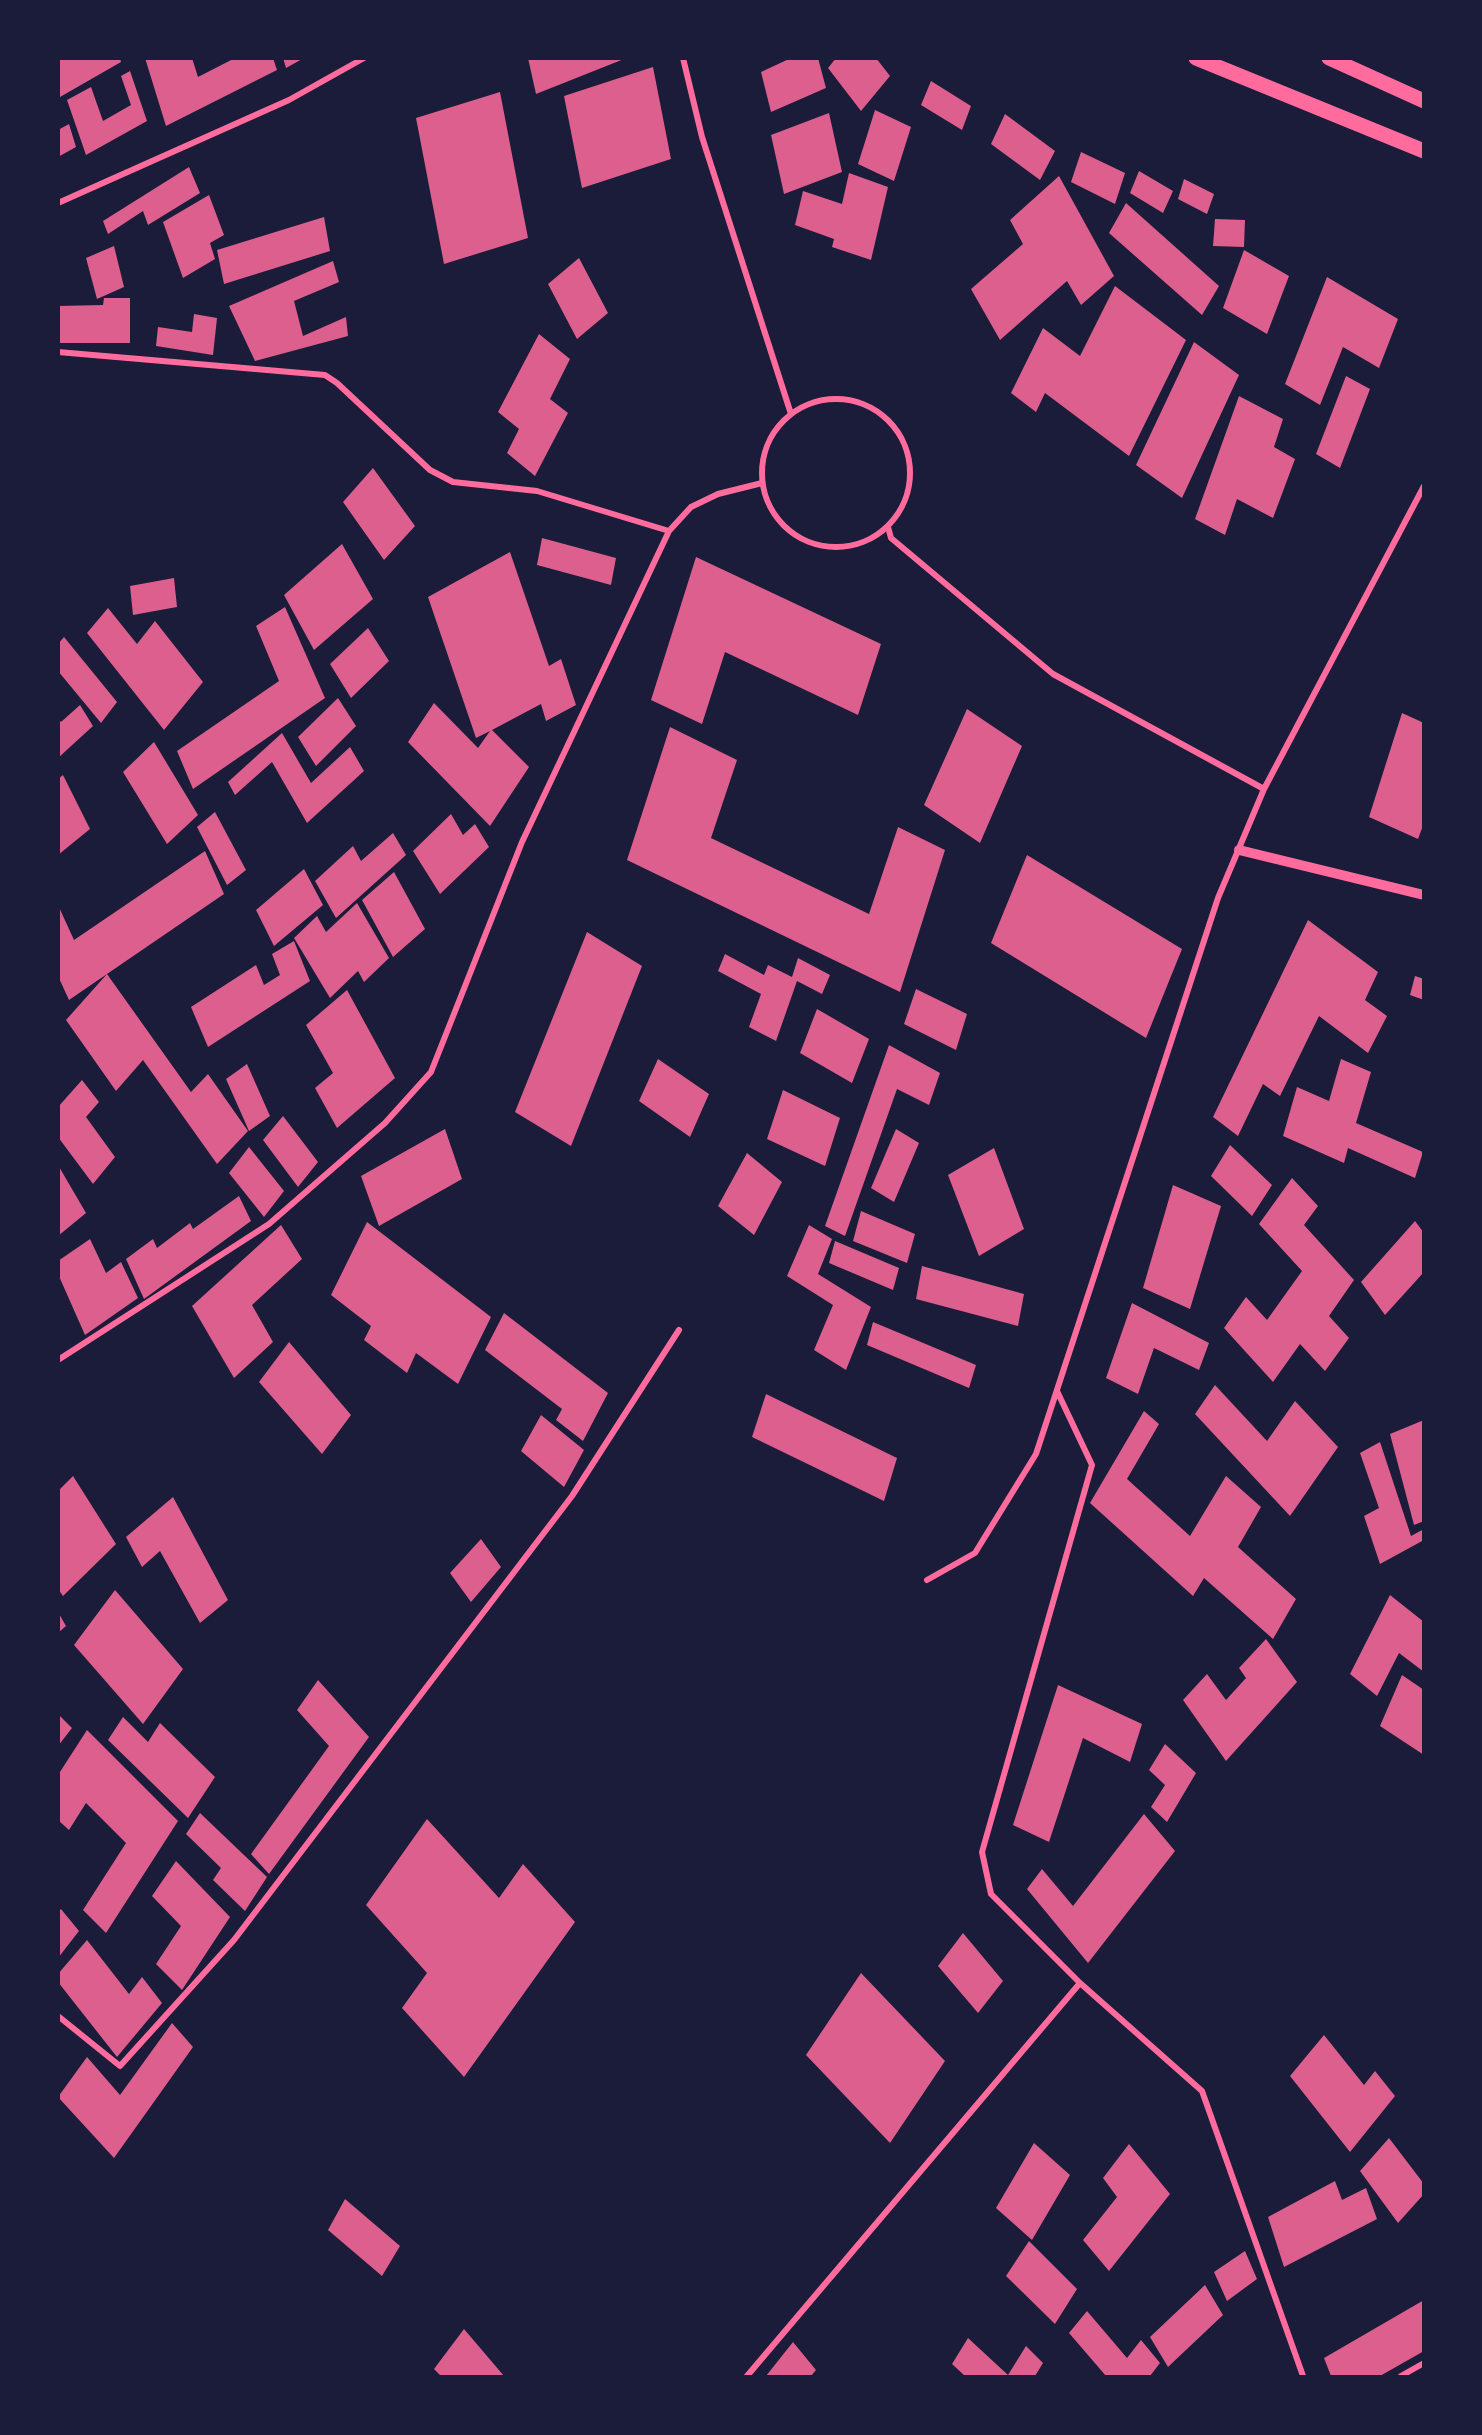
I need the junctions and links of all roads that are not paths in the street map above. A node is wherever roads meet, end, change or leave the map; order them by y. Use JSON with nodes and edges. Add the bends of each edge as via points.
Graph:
{"nodes":[{"id":1,"x":364,"y":58,"type":"edge"},
{"id":2,"x":683,"y":58,"type":"edge"},
{"id":3,"x":1196,"y":58,"type":"edge"},
{"id":4,"x":1329,"y":58,"type":"edge"},
{"id":5,"x":1424,"y":101,"type":"edge"},
{"id":6,"x":1424,"y":151,"type":"edge"},
{"id":7,"x":58,"y":203,"type":"edge"},
{"id":8,"x":58,"y":352,"type":"edge"},
{"id":9,"x":791,"y":414,"type":"junction"},
{"id":10,"x":762,"y":483,"type":"junction"},
{"id":11,"x":1424,"y":486,"type":"edge"},
{"id":12,"x":888,"y":527,"type":"junction"},
{"id":13,"x":669,"y":531,"type":"junction"},
{"id":14,"x":1264,"y":789,"type":"junction"},
{"id":15,"x":1239,"y":850,"type":"junction"},
{"id":16,"x":1424,"y":895,"type":"edge"},
{"id":17,"x":680,"y":1330,"type":"dead end"},
{"id":18,"x":58,"y":1360,"type":"edge"},
{"id":19,"x":1057,"y":1391,"type":"junction"},
{"id":20,"x":927,"y":1580,"type":"dead end"},
{"id":21,"x":1080,"y":1983,"type":"junction"},
{"id":22,"x":58,"y":2016,"type":"edge"},
{"id":23,"x":1424,"y":2363,"type":"edge"},
{"id":24,"x":747,"y":2376,"type":"edge"},
{"id":25,"x":1303,"y":2376,"type":"edge"},
{"id":26,"x":1401,"y":2376,"type":"edge"}],
"edges":[{"from":1,"to":7,"type":"street","via":[[289,100]]},
{"from":2,"to":9,"type":"street","via":[[705,148]]},
{"from":3,"to":6,"type":"main road"},
{"from":4,"to":5,"type":"main road"},
{"from":8,"to":13,"type":"street","via":[[325,375],[430,470],[453,482],[537,491]]},
{"from":9,"to":10,"type":"street","via":[[767,445]]},
{"from":9,"to":12,"type":"street","via":[[813,403],[838,399],[862,404],[884,416],[900,435],[909,458],[910,483],[903,507]]},
{"from":10,"to":12,"type":"street","via":[[769,505],[783,524],[801,538],[823,546],[846,547],[868,540]]},
{"from":10,"to":13,"type":"street","via":[[718,494],[691,507]]},
{"from":11,"to":14,"type":"street"},
{"from":12,"to":14,"type":"street","via":[[891,538],[1053,674]]},
{"from":13,"to":18,"type":"street","via":[[522,842],[431,1072],[385,1123],[269,1224]]},
{"from":14,"to":15,"type":"street"},
{"from":15,"to":16,"type":"street"},
{"from":15,"to":19,"type":"street","via":[[1218,898]]},
{"from":17,"to":22,"type":"street","via":[[572,1496],[351,1789],[226,1948],[120,2066]]},
{"from":19,"to":20,"type":"street","via":[[1036,1454],[975,1552]]},
{"from":19,"to":21,"type":"street","via":[[1092,1465],[982,1852],[991,1894]]},
{"from":21,"to":24,"type":"street"},
{"from":21,"to":25,"type":"street","via":[[1202,2091]]},
{"from":23,"to":26,"type":"street"}]}
